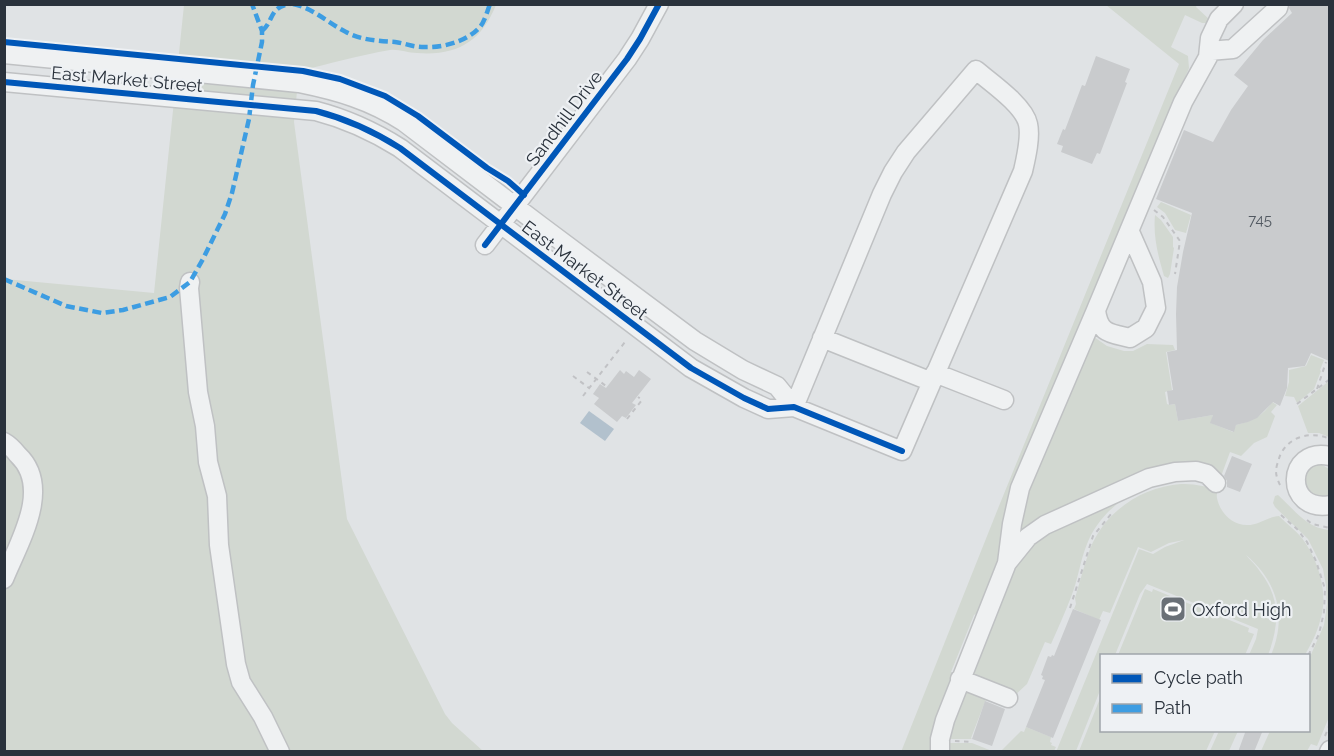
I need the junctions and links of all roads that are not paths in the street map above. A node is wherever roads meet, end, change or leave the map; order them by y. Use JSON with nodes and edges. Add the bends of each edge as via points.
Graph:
{"nodes":[{"id":1,"x":659,"y":4,"type":"edge"},
{"id":2,"x":1234,"y":4,"type":"edge"},
{"id":3,"x":1279,"y":4,"type":"edge"},
{"id":4,"x":1209,"y":51,"type":"junction"},
{"id":5,"x":4,"y":54,"type":"edge"},
{"id":6,"x":87,"y":62,"type":"junction"},
{"id":7,"x":159,"y":69,"type":"junction"},
{"id":8,"x":4,"y":82,"type":"edge"},
{"id":9,"x":87,"y":90,"type":"junction"},
{"id":10,"x":156,"y":96,"type":"junction"},
{"id":11,"x":515,"y":206,"type":"junction"},
{"id":12,"x":501,"y":225,"type":"junction"},
{"id":13,"x":1130,"y":232,"type":"junction"},
{"id":14,"x":485,"y":245,"type":"dead end"},
{"id":15,"x":190,"y":282,"type":"dead end"},
{"id":16,"x":634,"y":296,"type":"junction"},
{"id":17,"x":1096,"y":310,"type":"junction"},
{"id":18,"x":619,"y":315,"type":"junction"},
{"id":19,"x":822,"y":338,"type":"junction"},
{"id":20,"x":933,"y":378,"type":"junction"},
{"id":21,"x":1004,"y":400,"type":"dead end"},
{"id":22,"x":794,"y":407,"type":"junction"},
{"id":23,"x":4,"y":442,"type":"edge"},
{"id":24,"x":1329,"y":456,"type":"edge"},
{"id":25,"x":1216,"y":483,"type":"dead end"},
{"id":26,"x":1329,"y":505,"type":"edge"},
{"id":27,"x":1007,"y":563,"type":"junction"},
{"id":28,"x":4,"y":579,"type":"edge"},
{"id":29,"x":960,"y":679,"type":"junction"},
{"id":30,"x":1008,"y":698,"type":"dead end"},
{"id":31,"x":280,"y":752,"type":"edge"},
{"id":32,"x":940,"y":752,"type":"edge"}],
"edges":[{"from":1,"to":11,"type":"street","name":"Sandhill Drive","via":[[627,59]]},
{"from":2,"to":4,"type":"street","via":[[1219,19]]},
{"from":3,"to":4,"type":"street","via":[[1233,49]]},
{"from":4,"to":13,"type":"street","via":[[1183,102]]},
{"from":5,"to":6,"type":"street","name":"East Market Street"},
{"from":6,"to":7,"type":"street","name":"East Market Street"},
{"from":6,"to":9,"type":"street"},
{"from":7,"to":10,"type":"street"},
{"from":7,"to":11,"type":"street","name":"East Market Street","via":[[299,83],[355,97],[404,122]]},
{"from":8,"to":9,"type":"street","name":"East Market Street"},
{"from":9,"to":10,"type":"street","name":"East Market Street"},
{"from":10,"to":12,"type":"street","name":"East Market Street","via":[[316,111],[362,126],[400,148]]},
{"from":11,"to":12,"type":"street","name":"Sandhill Drive"},
{"from":11,"to":16,"type":"street","name":"East Market Street"},
{"from":12,"to":14,"type":"street","name":"Sandhill Drive"},
{"from":12,"to":18,"type":"street","name":"East Market Street"},
{"from":13,"to":17,"type":"street"},
{"from":13,"to":17,"type":"street","via":[[1152,282],[1156,308],[1146,328],[1130,338],[1108,332],[1098,323]]},
{"from":15,"to":31,"type":"street","via":[[198,392],[217,496],[219,545],[236,664],[241,682]]},
{"from":16,"to":18,"type":"street"},
{"from":16,"to":22,"type":"street","name":"East Market Street","via":[[718,356],[777,386]]},
{"from":17,"to":27,"type":"street","via":[[1020,488]]},
{"from":18,"to":22,"type":"street","name":"East Market Street","via":[[691,368],[744,398],[768,409]]},
{"from":19,"to":20,"type":"street"},
{"from":19,"to":20,"type":"street","name":"East Market Street","via":[[893,172],[976,70],[1016,103],[1028,123],[1028,147],[1023,171]]},
{"from":19,"to":22,"type":"street","name":"East Market Street"},
{"from":20,"to":21,"type":"street"},
{"from":20,"to":22,"type":"street","name":"East Market Street","via":[[902,451]]},
{"from":23,"to":28,"type":"street","via":[[27,466],[33,493],[25,532]]},
{"from":24,"to":26,"type":"street","via":[[1311,456],[1298,468],[1296,476],[1304,500],[1320,507]]},
{"from":25,"to":27,"type":"street","via":[[1207,474],[1196,471],[1149,478],[1045,525],[1028,537]]},
{"from":27,"to":29,"type":"street"},
{"from":29,"to":30,"type":"street"},
{"from":29,"to":32,"type":"street","via":[[945,720]]}]}
